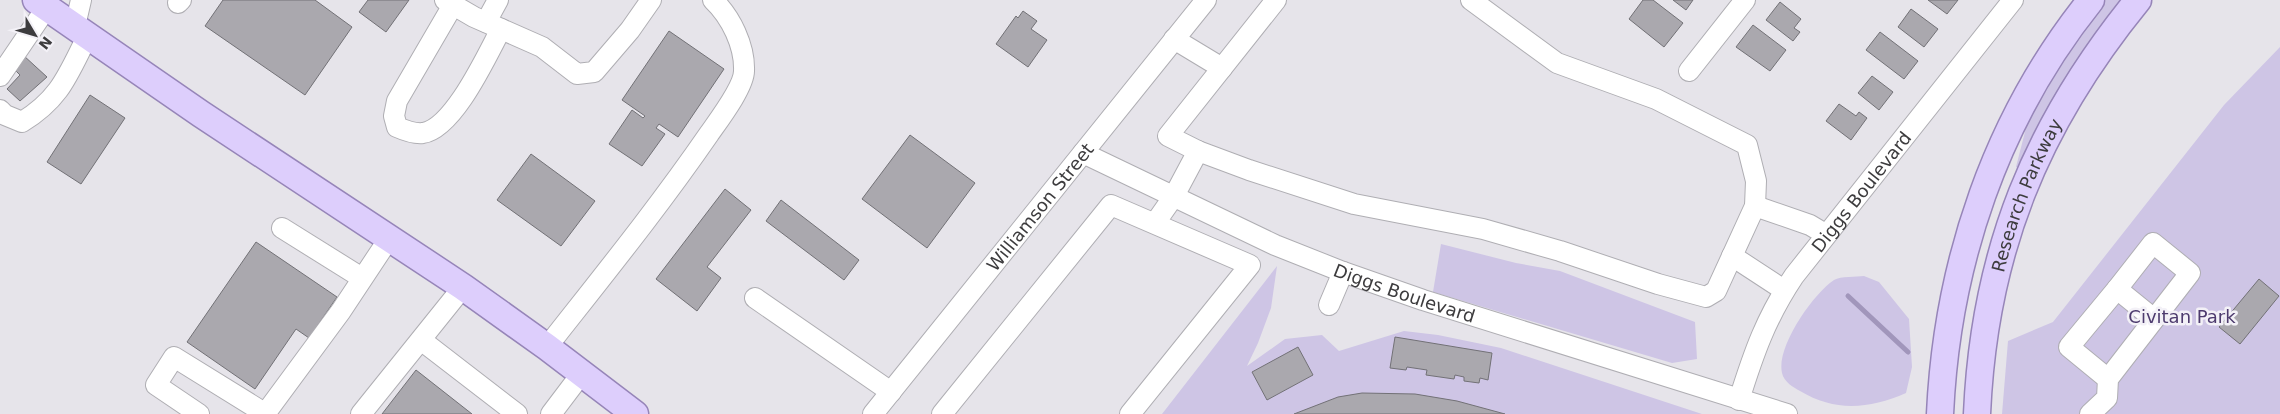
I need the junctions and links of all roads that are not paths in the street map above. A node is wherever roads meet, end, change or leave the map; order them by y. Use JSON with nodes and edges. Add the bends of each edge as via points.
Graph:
{"nodes":[{"id":1,"x":81,"y":0,"type":"edge"},
{"id":2,"x":498,"y":0,"type":"edge"},
{"id":3,"x":651,"y":0,"type":"edge"},
{"id":4,"x":713,"y":0,"type":"edge"},
{"id":5,"x":1206,"y":0,"type":"edge"},
{"id":6,"x":1276,"y":0,"type":"edge"},
{"id":7,"x":1471,"y":0,"type":"edge"},
{"id":8,"x":1745,"y":0,"type":"edge"},
{"id":9,"x":2012,"y":0,"type":"edge"},
{"id":10,"x":2092,"y":0,"type":"edge"},
{"id":11,"x":2138,"y":0,"type":"edge"},
{"id":12,"x":449,"y":2,"type":"edge"},
{"id":13,"x":42,"y":4,"type":"edge"},
{"id":14,"x":493,"y":26,"type":"junction"},
{"id":15,"x":82,"y":30,"type":"junction"},
{"id":16,"x":1174,"y":39,"type":"junction"},
{"id":17,"x":1222,"y":68,"type":"junction"},
{"id":18,"x":1689,"y":71,"type":"dead end"},
{"id":19,"x":0,"y":76,"type":"edge"},
{"id":20,"x":0,"y":110,"type":"edge"},
{"id":21,"x":1198,"y":151,"type":"junction"},
{"id":22,"x":1083,"y":153,"type":"junction"},
{"id":23,"x":1174,"y":196,"type":"junction"},
{"id":24,"x":1755,"y":206,"type":"junction"},
{"id":25,"x":1155,"y":223,"type":"junction"},
{"id":26,"x":282,"y":228,"type":"dead end"},
{"id":27,"x":1825,"y":234,"type":"junction"},
{"id":28,"x":390,"y":237,"type":"junction"},
{"id":29,"x":1732,"y":256,"type":"junction"},
{"id":30,"x":1343,"y":272,"type":"junction"},
{"id":31,"x":362,"y":278,"type":"junction"},
{"id":32,"x":463,"y":286,"type":"junction"},
{"id":33,"x":2116,"y":289,"type":"junction"},
{"id":34,"x":1784,"y":290,"type":"junction"},
{"id":35,"x":755,"y":298,"type":"dead end"},
{"id":36,"x":1329,"y":305,"type":"dead end"},
{"id":37,"x":2154,"y":319,"type":"junction"},
{"id":38,"x":421,"y":340,"type":"junction"},
{"id":39,"x":547,"y":347,"type":"junction"},
{"id":40,"x":582,"y":373,"type":"junction"},
{"id":41,"x":2108,"y":379,"type":"junction"},
{"id":42,"x":891,"y":392,"type":"junction"},
{"id":43,"x":1740,"y":400,"type":"junction"},
{"id":44,"x":199,"y":414,"type":"edge"},
{"id":45,"x":266,"y":414,"type":"edge"},
{"id":46,"x":361,"y":414,"type":"edge"},
{"id":47,"x":517,"y":414,"type":"edge"},
{"id":48,"x":551,"y":414,"type":"edge"},
{"id":49,"x":635,"y":414,"type":"edge"},
{"id":50,"x":874,"y":414,"type":"edge"},
{"id":51,"x":942,"y":414,"type":"edge"},
{"id":52,"x":1130,"y":414,"type":"edge"},
{"id":53,"x":1787,"y":414,"type":"edge"},
{"id":54,"x":1940,"y":414,"type":"edge"},
{"id":55,"x":1977,"y":414,"type":"edge"},
{"id":56,"x":2090,"y":414,"type":"edge"}],
"edges":[{"from":1,"to":15,"type":"street"},
{"from":2,"to":14,"type":"street"},
{"from":3,"to":14,"type":"street","via":[[594,72],[577,74],[542,47]]},
{"from":4,"to":39,"type":"street","via":[[722,8],[738,34],[744,73],[730,103],[665,198]]},
{"from":5,"to":16,"type":"street","name":"Williamson Street"},
{"from":6,"to":17,"type":"street"},
{"from":7,"to":24,"type":"street","via":[[1557,63],[1656,100],[1746,145],[1756,181]]},
{"from":8,"to":18,"type":"street"},
{"from":9,"to":27,"type":"street","name":"Diggs Boulevard"},
{"from":10,"to":54,"type":"main road","name":"Research Parkway","via":[[2032,87],[1987,180],[1958,276],[1948,327]]},
{"from":11,"to":55,"type":"main road","name":"Research Parkway","via":[[2088,65],[2063,105],[2021,193],[1993,284],[1982,342]]},
{"from":12,"to":14,"type":"street"},
{"from":12,"to":14,"type":"street","via":[[397,101],[394,116],[397,127],[410,133],[425,133],[451,114],[479,71]]},
{"from":13,"to":15,"type":"main road"},
{"from":13,"to":19,"type":"street"},
{"from":15,"to":20,"type":"street","via":[[62,87],[42,110],[22,122],[5,116]]},
{"from":15,"to":28,"type":"main road","via":[[201,114]]},
{"from":16,"to":17,"type":"street"},
{"from":16,"to":22,"type":"street","name":"Williamson Street"},
{"from":17,"to":21,"type":"street","via":[[1168,136]]},
{"from":21,"to":23,"type":"street"},
{"from":21,"to":29,"type":"street","via":[[1354,204],[1483,229],[1706,297],[1716,291]]},
{"from":22,"to":23,"type":"street","name":"Diggs Boulevard"},
{"from":22,"to":42,"type":"street","name":"Williamson Street"},
{"from":23,"to":25,"type":"street"},
{"from":23,"to":30,"type":"street","name":"Diggs Boulevard","via":[[1276,245]]},
{"from":24,"to":27,"type":"street","via":[[1810,225]]},
{"from":24,"to":29,"type":"street"},
{"from":25,"to":51,"type":"street","via":[[1111,205]]},
{"from":25,"to":52,"type":"street","via":[[1250,265]]},
{"from":26,"to":31,"type":"street"},
{"from":27,"to":34,"type":"street","name":"Diggs Boulevard"},
{"from":28,"to":31,"type":"street"},
{"from":28,"to":32,"type":"main road"},
{"from":29,"to":34,"type":"street"},
{"from":30,"to":36,"type":"street"},
{"from":30,"to":43,"type":"street","name":"Diggs Boulevard"},
{"from":31,"to":45,"type":"street"},
{"from":32,"to":38,"type":"street"},
{"from":32,"to":39,"type":"main road"},
{"from":33,"to":37,"type":"street"},
{"from":33,"to":37,"type":"street","via":[[2153,243],[2190,273]]},
{"from":33,"to":41,"type":"street","via":[[2069,347]]},
{"from":34,"to":43,"type":"street","name":"Diggs Boulevard","via":[[1757,343]]},
{"from":35,"to":42,"type":"street"},
{"from":37,"to":41,"type":"street"},
{"from":38,"to":46,"type":"street"},
{"from":38,"to":47,"type":"street"},
{"from":39,"to":40,"type":"main road"},
{"from":40,"to":48,"type":"street"},
{"from":40,"to":49,"type":"main road"},
{"from":41,"to":56,"type":"street","via":[[2107,398]]},
{"from":42,"to":50,"type":"street","name":"Williamson Street"},
{"from":43,"to":53,"type":"street","name":"Diggs Boulevard"},
{"from":44,"to":45,"type":"street","via":[[156,385],[174,357]]}]}
